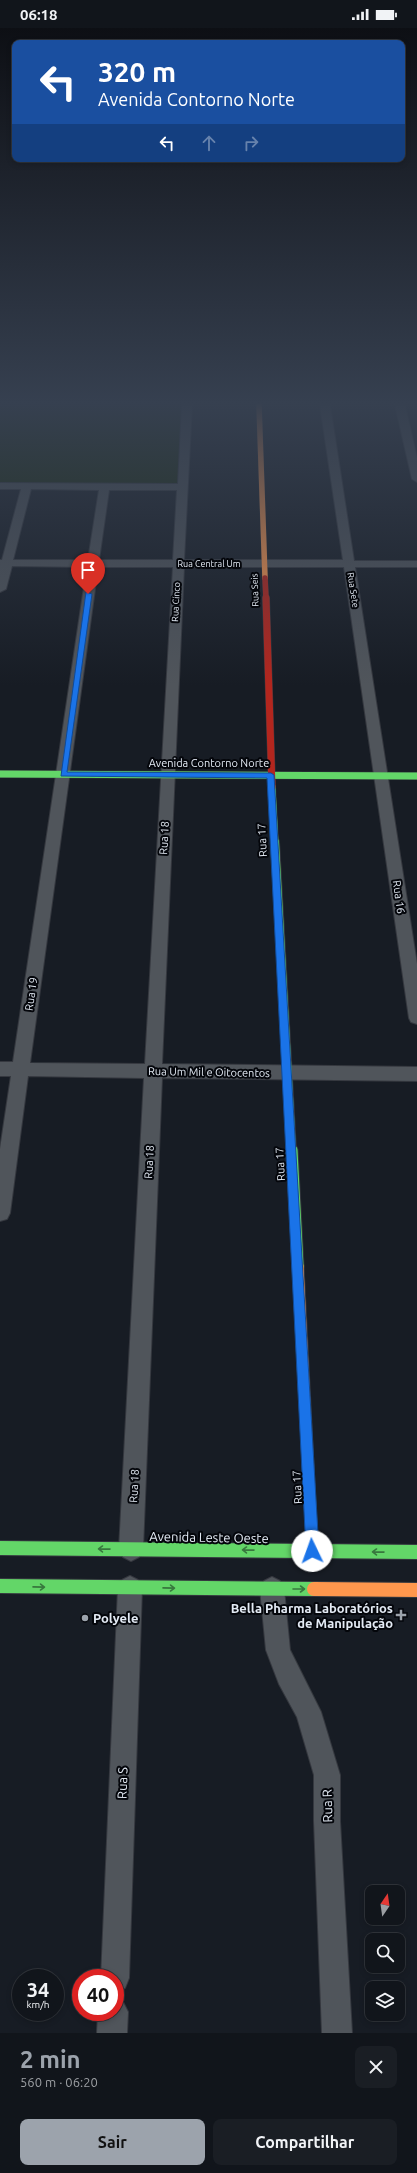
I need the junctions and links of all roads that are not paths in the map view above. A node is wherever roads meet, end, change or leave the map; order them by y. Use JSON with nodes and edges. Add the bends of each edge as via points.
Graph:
{"nodes":[{"id":1,"x":23,"y":499,"type":"edge"},
{"id":2,"x":102,"y":499,"type":"edge"},
{"id":3,"x":182,"y":499,"type":"edge"},
{"id":4,"x":262,"y":499,"type":"edge"},
{"id":5,"x":339,"y":499,"type":"edge"},
{"id":6,"x":3,"y":563,"type":"edge"},
{"id":7,"x":93,"y":564,"type":"junction"},
{"id":8,"x":178,"y":564,"type":"junction"},
{"id":9,"x":264,"y":564,"type":"junction"},
{"id":10,"x":349,"y":564,"type":"junction"},
{"id":11,"x":417,"y":564,"type":"edge"},
{"id":12,"x":0,"y":589,"type":"edge"},
{"id":13,"x":0,"y":774,"type":"edge"},
{"id":14,"x":63,"y":774,"type":"junction"},
{"id":15,"x":167,"y":775,"type":"junction"},
{"id":16,"x":271,"y":775,"type":"junction"},
{"id":17,"x":381,"y":776,"type":"junction"},
{"id":18,"x":417,"y":776,"type":"edge"},
{"id":19,"x":410,"y":928,"type":"edge"},
{"id":20,"x":417,"y":1018,"type":"edge"},
{"id":21,"x":0,"y":1069,"type":"edge"},
{"id":22,"x":20,"y":1070,"type":"junction"},
{"id":23,"x":153,"y":1071,"type":"junction"},
{"id":24,"x":287,"y":1073,"type":"junction"},
{"id":25,"x":417,"y":1074,"type":"edge"},
{"id":26,"x":0,"y":1213,"type":"edge"},
{"id":27,"x":0,"y":1548,"type":"edge"},
{"id":28,"x":131,"y":1549,"type":"junction"},
{"id":29,"x":312,"y":1551,"type":"junction"},
{"id":30,"x":417,"y":1552,"type":"edge"},
{"id":31,"x":0,"y":1586,"type":"edge"},
{"id":32,"x":130,"y":1588,"type":"junction"},
{"id":33,"x":272,"y":1589,"type":"junction"},
{"id":34,"x":417,"y":1590,"type":"edge"},
{"id":35,"x":114,"y":1969,"type":"edge"},
{"id":36,"x":113,"y":2021,"type":"edge"},
{"id":37,"x":112,"y":2033,"type":"edge"},
{"id":38,"x":337,"y":2033,"type":"edge"}],
"edges":[{"from":1,"to":6,"type":"street"},
{"from":2,"to":7,"type":"street","name":"Rua 19"},
{"from":3,"to":8,"type":"street","name":"Rua Cinco"},
{"from":4,"to":9,"type":"street","name":"Rua Seis"},
{"from":5,"to":10,"type":"street","name":"Rua Sete"},
{"from":6,"to":7,"type":"street","name":"Rua Central Um"},
{"from":6,"to":12,"type":"street"},
{"from":7,"to":8,"type":"street","name":"Rua Central Um"},
{"from":7,"to":14,"type":"street","name":"Rua 19"},
{"from":8,"to":9,"type":"street","name":"Rua Central Um"},
{"from":8,"to":15,"type":"street","name":"Rua Cinco"},
{"from":9,"to":10,"type":"street","name":"Rua Central Um"},
{"from":9,"to":16,"type":"street","name":"Rua Seis"},
{"from":10,"to":11,"type":"street","name":"Rua Central Um"},
{"from":10,"to":17,"type":"street","name":"Rua Sete"},
{"from":13,"to":14,"type":"street","name":"Avenida Contorno Norte"},
{"from":14,"to":15,"type":"street","name":"Avenida Contorno Norte"},
{"from":14,"to":22,"type":"street","name":"Rua 19"},
{"from":15,"to":16,"type":"street","name":"Avenida Contorno Norte"},
{"from":15,"to":23,"type":"street","name":"Rua 18"},
{"from":16,"to":17,"type":"street","name":"Avenida Contorno Norte"},
{"from":16,"to":24,"type":"street","name":"Rua 17"},
{"from":17,"to":18,"type":"street","name":"Avenida Contorno Norte"},
{"from":17,"to":19,"type":"street","name":"Rua 16"},
{"from":19,"to":20,"type":"street","name":"Rua 16"},
{"from":21,"to":22,"type":"street","name":"Rua Um Mil e Oitocentos"},
{"from":22,"to":23,"type":"street","name":"Rua Um Mil e Oitocentos"},
{"from":22,"to":26,"type":"street","name":"Rua 19"},
{"from":23,"to":24,"type":"street","name":"Rua Um Mil e Oitocentos"},
{"from":23,"to":28,"type":"street","name":"Rua 18"},
{"from":24,"to":25,"type":"street","name":"Rua Um Mil e Oitocentos"},
{"from":24,"to":29,"type":"street","name":"Rua 17"},
{"from":28,"to":27,"type":"street","name":"Avenida Leste Oeste","one_way":true},
{"from":29,"to":28,"type":"street","name":"Avenida Leste Oeste","one_way":true},
{"from":30,"to":29,"type":"street","name":"Avenida Leste Oeste","one_way":true},
{"from":31,"to":32,"type":"street","one_way":true},
{"from":32,"to":33,"type":"street","one_way":true},
{"from":32,"to":35,"type":"street","name":"Rua S"},
{"from":33,"to":34,"type":"street","one_way":true},
{"from":33,"to":38,"type":"street","name":"Rua R","via":[[278,1650],[308,1712],[320,1746],[326,1775]]},
{"from":36,"to":37,"type":"street"}]}
